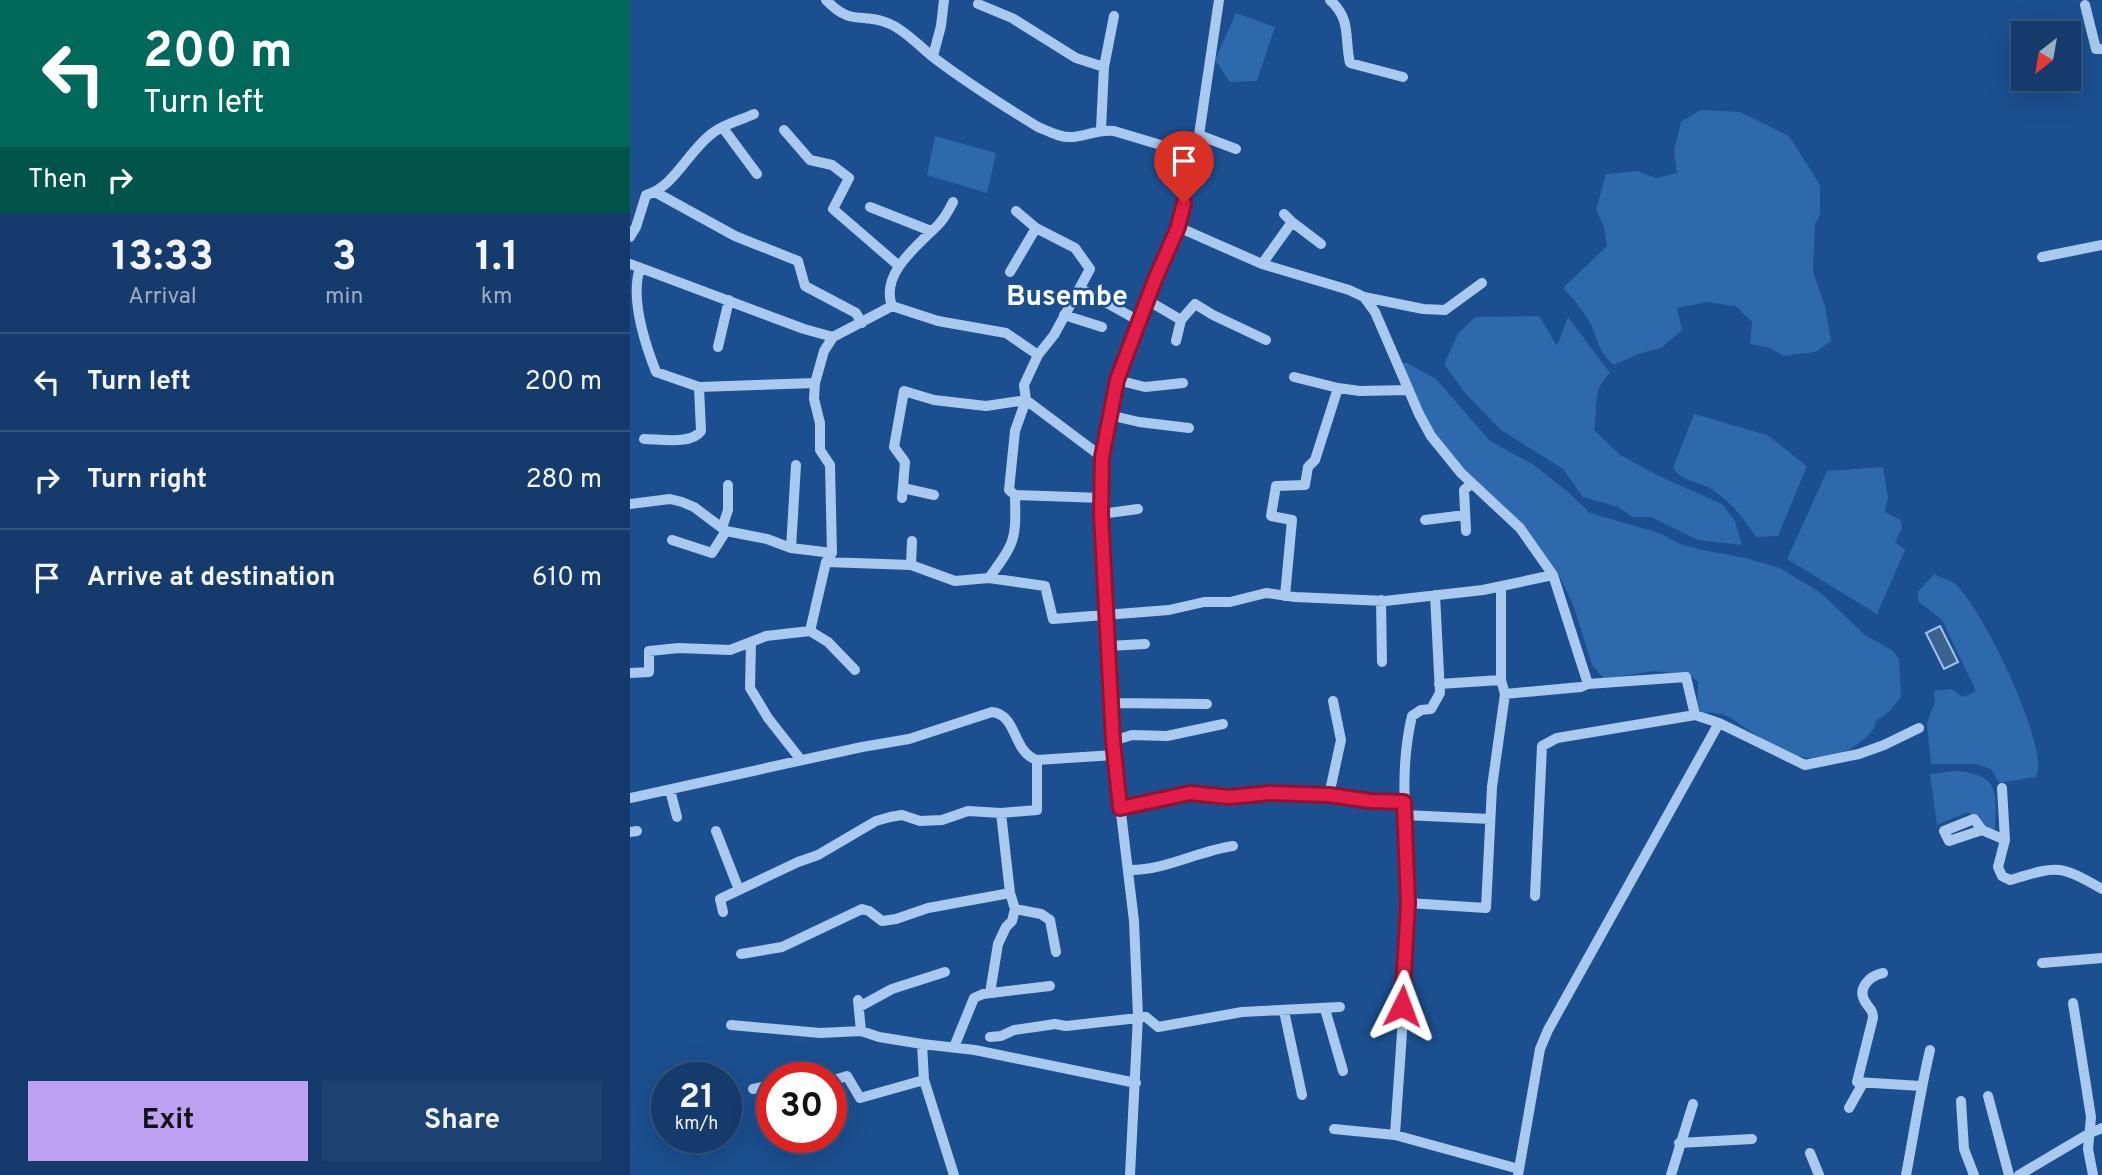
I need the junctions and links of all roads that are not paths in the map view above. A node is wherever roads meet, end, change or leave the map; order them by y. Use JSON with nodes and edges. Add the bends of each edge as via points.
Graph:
{"nodes":[{"id":1,"x":826,"y":0,"type":"edge"},
{"id":2,"x":944,"y":0,"type":"edge"},
{"id":3,"x":1219,"y":0,"type":"edge"},
{"id":4,"x":1330,"y":0,"type":"edge"},
{"id":5,"x":978,"y":4,"type":"dead end"},
{"id":6,"x":2085,"y":5,"type":"dead end"},
{"id":7,"x":1114,"y":16,"type":"dead end"},
{"id":8,"x":2102,"y":49,"type":"edge"},
{"id":9,"x":933,"y":56,"type":"junction"},
{"id":10,"x":1104,"y":67,"type":"junction"},
{"id":11,"x":1403,"y":77,"type":"dead end"},
{"id":12,"x":754,"y":114,"type":"dead end"},
{"id":13,"x":723,"y":128,"type":"junction"},
{"id":14,"x":1101,"y":129,"type":"junction"},
{"id":15,"x":784,"y":130,"type":"dead end"},
{"id":16,"x":1199,"y":135,"type":"junction"},
{"id":17,"x":1236,"y":149,"type":"dead end"},
{"id":18,"x":1194,"y":155,"type":"junction"},
{"id":19,"x":757,"y":174,"type":"dead end"},
{"id":20,"x":655,"y":192,"type":"junction"},
{"id":21,"x":953,"y":202,"type":"dead end"},
{"id":22,"x":870,"y":207,"type":"dead end"},
{"id":23,"x":1016,"y":211,"type":"dead end"},
{"id":24,"x":1284,"y":214,"type":"dead end"},
{"id":25,"x":1292,"y":222,"type":"junction"},
{"id":26,"x":1178,"y":227,"type":"junction"},
{"id":27,"x":1035,"y":228,"type":"junction"},
{"id":28,"x":931,"y":231,"type":"junction"},
{"id":29,"x":630,"y":237,"type":"edge"},
{"id":30,"x":1321,"y":244,"type":"dead end"},
{"id":31,"x":2102,"y":245,"type":"edge"},
{"id":32,"x":2042,"y":257,"type":"dead end"},
{"id":33,"x":1262,"y":264,"type":"junction"},
{"id":34,"x":635,"y":266,"type":"edge"},
{"id":35,"x":899,"y":266,"type":"junction"},
{"id":36,"x":1010,"y":272,"type":"dead end"},
{"id":37,"x":1482,"y":283,"type":"dead end"},
{"id":38,"x":1080,"y":288,"type":"junction"},
{"id":39,"x":1364,"y":297,"type":"junction"},
{"id":40,"x":729,"y":300,"type":"junction"},
{"id":41,"x":1147,"y":300,"type":"junction"},
{"id":42,"x":892,"y":306,"type":"junction"},
{"id":43,"x":1064,"y":315,"type":"junction"},
{"id":44,"x":1181,"y":320,"type":"junction"},
{"id":45,"x":1139,"y":321,"type":"junction"},
{"id":46,"x":862,"y":323,"type":"junction"},
{"id":47,"x":1102,"y":327,"type":"dead end"},
{"id":48,"x":833,"y":337,"type":"junction"},
{"id":49,"x":1266,"y":340,"type":"dead end"},
{"id":50,"x":1176,"y":341,"type":"dead end"},
{"id":51,"x":718,"y":347,"type":"dead end"},
{"id":52,"x":1038,"y":355,"type":"junction"},
{"id":53,"x":1294,"y":377,"type":"dead end"},
{"id":54,"x":1117,"y":380,"type":"junction"},
{"id":55,"x":815,"y":383,"type":"junction"},
{"id":56,"x":1183,"y":383,"type":"dead end"},
{"id":57,"x":699,"y":387,"type":"junction"},
{"id":58,"x":1338,"y":388,"type":"junction"},
{"id":59,"x":1409,"y":390,"type":"junction"},
{"id":60,"x":1026,"y":400,"type":"junction"},
{"id":61,"x":1109,"y":415,"type":"junction"},
{"id":62,"x":1189,"y":428,"type":"dead end"},
{"id":63,"x":644,"y":439,"type":"dead end"},
{"id":64,"x":1102,"y":457,"type":"junction"},
{"id":65,"x":796,"y":465,"type":"dead end"},
{"id":66,"x":1472,"y":483,"type":"junction"},
{"id":67,"x":728,"y":485,"type":"dead end"},
{"id":68,"x":934,"y":495,"type":"dead end"},
{"id":69,"x":1015,"y":495,"type":"junction"},
{"id":70,"x":1102,"y":498,"type":"junction"},
{"id":71,"x":630,"y":503,"type":"edge"},
{"id":72,"x":1138,"y":509,"type":"dead end"},
{"id":73,"x":1101,"y":514,"type":"junction"},
{"id":74,"x":1465,"y":515,"type":"junction"},
{"id":75,"x":1425,"y":520,"type":"dead end"},
{"id":76,"x":724,"y":529,"type":"junction"},
{"id":77,"x":1465,"y":531,"type":"dead end"},
{"id":78,"x":672,"y":540,"type":"dead end"},
{"id":79,"x":912,"y":541,"type":"dead end"},
{"id":80,"x":791,"y":548,"type":"junction"},
{"id":81,"x":829,"y":557,"type":"junction"},
{"id":82,"x":911,"y":565,"type":"junction"},
{"id":83,"x":1553,"y":575,"type":"junction"},
{"id":84,"x":989,"y":578,"type":"junction"},
{"id":85,"x":1501,"y":586,"type":"junction"},
{"id":86,"x":1285,"y":596,"type":"junction"},
{"id":87,"x":1435,"y":596,"type":"junction"},
{"id":88,"x":1381,"y":600,"type":"junction"},
{"id":89,"x":1106,"y":616,"type":"junction"},
{"id":90,"x":810,"y":631,"type":"junction"},
{"id":91,"x":751,"y":643,"type":"junction"},
{"id":92,"x":1145,"y":644,"type":"dead end"},
{"id":93,"x":1108,"y":646,"type":"junction"},
{"id":94,"x":1382,"y":662,"type":"dead end"},
{"id":95,"x":855,"y":670,"type":"dead end"},
{"id":96,"x":630,"y":673,"type":"edge"},
{"id":97,"x":1501,"y":680,"type":"junction"},
{"id":98,"x":1439,"y":684,"type":"junction"},
{"id":99,"x":1588,"y":684,"type":"junction"},
{"id":100,"x":1504,"y":694,"type":"junction"},
{"id":101,"x":1333,"y":701,"type":"dead end"},
{"id":102,"x":1111,"y":703,"type":"junction"},
{"id":103,"x":1207,"y":704,"type":"dead end"},
{"id":104,"x":1695,"y":715,"type":"junction"},
{"id":105,"x":1719,"y":723,"type":"junction"},
{"id":106,"x":1223,"y":724,"type":"dead end"},
{"id":107,"x":1919,"y":728,"type":"dead end"},
{"id":108,"x":1113,"y":741,"type":"junction"},
{"id":109,"x":1114,"y":755,"type":"junction"},
{"id":110,"x":801,"y":760,"type":"junction"},
{"id":111,"x":1037,"y":760,"type":"junction"},
{"id":112,"x":2002,"y":788,"type":"dead end"},
{"id":113,"x":670,"y":790,"type":"junction"},
{"id":114,"x":1329,"y":795,"type":"junction"},
{"id":115,"x":630,"y":798,"type":"edge"},
{"id":116,"x":1404,"y":802,"type":"junction"},
{"id":117,"x":1120,"y":808,"type":"junction"},
{"id":118,"x":1001,"y":813,"type":"junction"},
{"id":119,"x":1405,"y":815,"type":"junction"},
{"id":120,"x":677,"y":817,"type":"dead end"},
{"id":121,"x":1490,"y":819,"type":"junction"},
{"id":122,"x":1982,"y":830,"type":"dead end"},
{"id":123,"x":716,"y":831,"type":"dead end"},
{"id":124,"x":2006,"y":840,"type":"junction"},
{"id":125,"x":1233,"y":846,"type":"dead end"},
{"id":126,"x":1128,"y":870,"type":"junction"},
{"id":127,"x":2102,"y":889,"type":"edge"},
{"id":128,"x":738,"y":890,"type":"junction"},
{"id":129,"x":1010,"y":893,"type":"junction"},
{"id":130,"x":1535,"y":896,"type":"dead end"},
{"id":131,"x":1408,"y":903,"type":"junction"},
{"id":132,"x":1015,"y":909,"type":"junction"},
{"id":133,"x":723,"y":912,"type":"dead end"},
{"id":134,"x":1056,"y":951,"type":"dead end"},
{"id":135,"x":741,"y":954,"type":"dead end"},
{"id":136,"x":2102,"y":958,"type":"edge"},
{"id":137,"x":2042,"y":962,"type":"dead end"},
{"id":138,"x":945,"y":972,"type":"dead end"},
{"id":139,"x":1883,"y":973,"type":"dead end"},
{"id":140,"x":1050,"y":986,"type":"dead end"},
{"id":141,"x":990,"y":993,"type":"junction"},
{"id":142,"x":2073,"y":1003,"type":"dead end"},
{"id":143,"x":1340,"y":1007,"type":"dead end"},
{"id":144,"x":1325,"y":1009,"type":"junction"},
{"id":145,"x":1284,"y":1011,"type":"junction"},
{"id":146,"x":1138,"y":1017,"type":"junction"},
{"id":147,"x":731,"y":1025,"type":"dead end"},
{"id":148,"x":861,"y":1031,"type":"junction"},
{"id":149,"x":990,"y":1037,"type":"dead end"},
{"id":150,"x":922,"y":1044,"type":"junction"},
{"id":151,"x":954,"y":1047,"type":"junction"},
{"id":152,"x":1930,"y":1050,"type":"dead end"},
{"id":153,"x":1343,"y":1071,"type":"dead end"},
{"id":154,"x":847,"y":1076,"type":"edge"},
{"id":155,"x":925,"y":1080,"type":"junction"},
{"id":156,"x":1136,"y":1083,"type":"junction"},
{"id":157,"x":1863,"y":1083,"type":"junction"},
{"id":158,"x":1921,"y":1086,"type":"junction"},
{"id":159,"x":756,"y":1088,"type":"edge"},
{"id":160,"x":753,"y":1089,"type":"dead end"},
{"id":161,"x":1302,"y":1095,"type":"dead end"},
{"id":162,"x":1988,"y":1096,"type":"dead end"},
{"id":163,"x":1961,"y":1101,"type":"dead end"},
{"id":164,"x":1693,"y":1104,"type":"dead end"},
{"id":165,"x":1849,"y":1108,"type":"dead end"},
{"id":166,"x":2102,"y":1128,"type":"edge"},
{"id":167,"x":1334,"y":1129,"type":"dead end"},
{"id":168,"x":2090,"y":1133,"type":"junction"},
{"id":169,"x":1395,"y":1135,"type":"junction"},
{"id":170,"x":1752,"y":1139,"type":"dead end"},
{"id":171,"x":1679,"y":1143,"type":"junction"},
{"id":172,"x":1810,"y":1153,"type":"dead end"},
{"id":173,"x":1518,"y":1172,"type":"edge"},
{"id":174,"x":954,"y":1175,"type":"edge"},
{"id":175,"x":1130,"y":1175,"type":"edge"},
{"id":176,"x":1671,"y":1175,"type":"edge"},
{"id":177,"x":1819,"y":1175,"type":"edge"},
{"id":178,"x":1906,"y":1175,"type":"edge"},
{"id":179,"x":1973,"y":1175,"type":"edge"},
{"id":180,"x":2009,"y":1175,"type":"edge"},
{"id":181,"x":2018,"y":1175,"type":"edge"},
{"id":182,"x":2093,"y":1175,"type":"edge"}],
"edges":[{"from":1,"to":9,"type":"street","via":[[839,13],[893,25]]},
{"from":2,"to":9,"type":"street"},
{"from":3,"to":16,"type":"street"},
{"from":4,"to":11,"type":"street","via":[[1342,10],[1350,64]]},
{"from":5,"to":10,"type":"street","via":[[1012,18],[1076,58]]},
{"from":6,"to":8,"type":"street","via":[[2096,49]]},
{"from":7,"to":10,"type":"street"},
{"from":9,"to":14,"type":"street","via":[[1038,127],[1072,137]]},
{"from":10,"to":14,"type":"street"},
{"from":12,"to":13,"type":"street"},
{"from":13,"to":19,"type":"street"},
{"from":13,"to":20,"type":"street"},
{"from":14,"to":18,"type":"street"},
{"from":15,"to":35,"type":"street","via":[[810,160],[832,165],[849,178],[833,209]]},
{"from":16,"to":17,"type":"street"},
{"from":16,"to":18,"type":"street"},
{"from":18,"to":26,"type":"street"},
{"from":20,"to":29,"type":"street","via":[[646,195]]},
{"from":20,"to":46,"type":"street","via":[[735,236],[798,261],[805,286],[856,313]]},
{"from":21,"to":28,"type":"street"},
{"from":22,"to":28,"type":"street"},
{"from":23,"to":27,"type":"street"},
{"from":24,"to":25,"type":"street"},
{"from":25,"to":30,"type":"street"},
{"from":25,"to":33,"type":"street"},
{"from":26,"to":33,"type":"street"},
{"from":26,"to":41,"type":"street"},
{"from":27,"to":36,"type":"street"},
{"from":27,"to":38,"type":"street","via":[[1075,247],[1090,269]]},
{"from":28,"to":35,"type":"street"},
{"from":31,"to":32,"type":"street"},
{"from":33,"to":39,"type":"street"},
{"from":34,"to":40,"type":"street"},
{"from":34,"to":57,"type":"street","via":[[639,321],[656,372]]},
{"from":35,"to":42,"type":"street","via":[[888,295]]},
{"from":37,"to":39,"type":"street","via":[[1446,310]]},
{"from":38,"to":43,"type":"street"},
{"from":38,"to":45,"type":"street"},
{"from":39,"to":59,"type":"street"},
{"from":40,"to":48,"type":"street"},
{"from":40,"to":51,"type":"street"},
{"from":41,"to":44,"type":"street"},
{"from":41,"to":45,"type":"street"},
{"from":42,"to":46,"type":"street"},
{"from":42,"to":52,"type":"street","via":[[938,321],[1006,333]]},
{"from":43,"to":47,"type":"street"},
{"from":43,"to":52,"type":"street"},
{"from":44,"to":49,"type":"street","via":[[1195,304]]},
{"from":44,"to":50,"type":"street"},
{"from":45,"to":54,"type":"street"},
{"from":46,"to":48,"type":"street"},
{"from":48,"to":55,"type":"street"},
{"from":52,"to":60,"type":"street","via":[[1024,385]]},
{"from":53,"to":58,"type":"street"},
{"from":54,"to":56,"type":"street","via":[[1146,387]]},
{"from":54,"to":61,"type":"street"},
{"from":55,"to":57,"type":"street"},
{"from":55,"to":81,"type":"street","via":[[820,450],[830,465]]},
{"from":57,"to":63,"type":"street","via":[[701,431],[697,436]]},
{"from":58,"to":59,"type":"street"},
{"from":58,"to":86,"type":"street","via":[[1305,485],[1276,486],[1271,516],[1292,520]]},
{"from":59,"to":66,"type":"street","via":[[1431,436]]},
{"from":60,"to":64,"type":"street"},
{"from":60,"to":68,"type":"street","via":[[986,406],[904,391],[894,447],[905,462],[902,493]]},
{"from":60,"to":69,"type":"street","via":[[1015,431],[1009,479],[1009,490]]},
{"from":61,"to":62,"type":"street"},
{"from":61,"to":64,"type":"street"},
{"from":64,"to":70,"type":"street"},
{"from":65,"to":80,"type":"street"},
{"from":66,"to":74,"type":"street","via":[[1464,490]]},
{"from":66,"to":83,"type":"street","via":[[1520,528]]},
{"from":67,"to":76,"type":"street"},
{"from":69,"to":70,"type":"street"},
{"from":69,"to":84,"type":"street","via":[[1016,533]]},
{"from":70,"to":73,"type":"street"},
{"from":71,"to":76,"type":"street","via":[[682,502]]},
{"from":72,"to":73,"type":"street"},
{"from":73,"to":89,"type":"street"},
{"from":74,"to":75,"type":"street"},
{"from":74,"to":77,"type":"street"},
{"from":76,"to":78,"type":"street","via":[[712,554]]},
{"from":76,"to":80,"type":"street"},
{"from":79,"to":82,"type":"street"},
{"from":80,"to":81,"type":"street"},
{"from":81,"to":82,"type":"street"},
{"from":81,"to":90,"type":"street"},
{"from":82,"to":84,"type":"street","via":[[955,581]]},
{"from":83,"to":85,"type":"street"},
{"from":83,"to":99,"type":"street"},
{"from":84,"to":89,"type":"street","via":[[1045,586],[1053,619]]},
{"from":85,"to":87,"type":"street"},
{"from":85,"to":97,"type":"street"},
{"from":86,"to":88,"type":"street"},
{"from":86,"to":89,"type":"street","via":[[1266,593],[1230,602]]},
{"from":87,"to":88,"type":"street"},
{"from":87,"to":98,"type":"street"},
{"from":88,"to":94,"type":"street"},
{"from":89,"to":93,"type":"street"},
{"from":90,"to":91,"type":"street","via":[[766,636]]},
{"from":90,"to":95,"type":"street"},
{"from":91,"to":96,"type":"street","via":[[730,649],[649,651],[649,672]]},
{"from":91,"to":110,"type":"street","via":[[750,688]]},
{"from":92,"to":93,"type":"street"},
{"from":93,"to":102,"type":"street"},
{"from":97,"to":98,"type":"street"},
{"from":97,"to":100,"type":"street"},
{"from":98,"to":116,"type":"street","via":[[1431,709],[1412,716],[1404,761]]},
{"from":99,"to":100,"type":"street"},
{"from":99,"to":104,"type":"street","via":[[1686,677]]},
{"from":100,"to":121,"type":"street"},
{"from":101,"to":114,"type":"street","via":[[1340,740]]},
{"from":102,"to":103,"type":"street"},
{"from":102,"to":108,"type":"street"},
{"from":104,"to":105,"type":"street"},
{"from":104,"to":130,"type":"street","via":[[1557,738],[1542,746]]},
{"from":105,"to":107,"type":"street","via":[[1805,765],[1859,754]]},
{"from":105,"to":173,"type":"street","via":[[1548,1030],[1540,1049]]},
{"from":106,"to":108,"type":"street"},
{"from":108,"to":109,"type":"street"},
{"from":109,"to":111,"type":"street"},
{"from":109,"to":117,"type":"street"},
{"from":110,"to":111,"type":"street","via":[[909,739],[992,712],[1004,716],[1026,754]]},
{"from":110,"to":113,"type":"street"},
{"from":111,"to":118,"type":"street","via":[[1037,810]]},
{"from":112,"to":124,"type":"street"},
{"from":113,"to":115,"type":"street"},
{"from":113,"to":120,"type":"street"},
{"from":114,"to":116,"type":"street"},
{"from":114,"to":117,"type":"street","via":[[1190,793]]},
{"from":116,"to":119,"type":"street"},
{"from":117,"to":126,"type":"street"},
{"from":118,"to":128,"type":"street","via":[[968,811],[942,820],[920,821],[902,815],[876,821],[818,855]]},
{"from":118,"to":129,"type":"street"},
{"from":119,"to":121,"type":"street"},
{"from":119,"to":131,"type":"street"},
{"from":121,"to":131,"type":"street","via":[[1486,908]]},
{"from":122,"to":124,"type":"street"},
{"from":123,"to":128,"type":"street"},
{"from":124,"to":127,"type":"street","via":[[1998,867],[2001,876],[2010,880],[2059,869]]},
{"from":125,"to":126,"type":"street","via":[[1149,870]]},
{"from":126,"to":146,"type":"street","via":[[1135,921]]},
{"from":128,"to":133,"type":"street","via":[[720,899]]},
{"from":129,"to":132,"type":"street"},
{"from":129,"to":135,"type":"street","via":[[882,921],[862,909],[782,947]]},
{"from":131,"to":169,"type":"street"},
{"from":132,"to":134,"type":"street","via":[[1050,920]]},
{"from":132,"to":141,"type":"street","via":[[998,944]]},
{"from":136,"to":137,"type":"street"},
{"from":138,"to":148,"type":"street","via":[[859,1003]]},
{"from":139,"to":157,"type":"street","via":[[1866,982],[1863,990],[1864,1000],[1873,1010],[1857,1082]]},
{"from":140,"to":141,"type":"street"},
{"from":141,"to":151,"type":"street","via":[[970,1003]]},
{"from":142,"to":168,"type":"street"},
{"from":143,"to":144,"type":"street"},
{"from":144,"to":145,"type":"street"},
{"from":144,"to":153,"type":"street"},
{"from":145,"to":146,"type":"street","via":[[1242,1012],[1158,1027],[1146,1017]]},
{"from":145,"to":161,"type":"street"},
{"from":146,"to":149,"type":"street","via":[[1055,1024]]},
{"from":146,"to":156,"type":"street"},
{"from":147,"to":148,"type":"street","via":[[820,1033]]},
{"from":148,"to":150,"type":"street"},
{"from":150,"to":151,"type":"street"},
{"from":150,"to":155,"type":"street"},
{"from":151,"to":156,"type":"street"},
{"from":152,"to":158,"type":"street"},
{"from":154,"to":155,"type":"street","via":[[860,1098]]},
{"from":155,"to":174,"type":"street"},
{"from":156,"to":175,"type":"street"},
{"from":157,"to":158,"type":"street"},
{"from":157,"to":165,"type":"street"},
{"from":158,"to":178,"type":"street"},
{"from":159,"to":160,"type":"street"},
{"from":162,"to":180,"type":"street"},
{"from":163,"to":179,"type":"street","via":[[1964,1149]]},
{"from":164,"to":171,"type":"street"},
{"from":166,"to":168,"type":"street"},
{"from":167,"to":169,"type":"street"},
{"from":168,"to":181,"type":"street"},
{"from":168,"to":182,"type":"street"},
{"from":169,"to":173,"type":"street"},
{"from":170,"to":171,"type":"street"},
{"from":171,"to":176,"type":"street"},
{"from":172,"to":177,"type":"street"}]}
